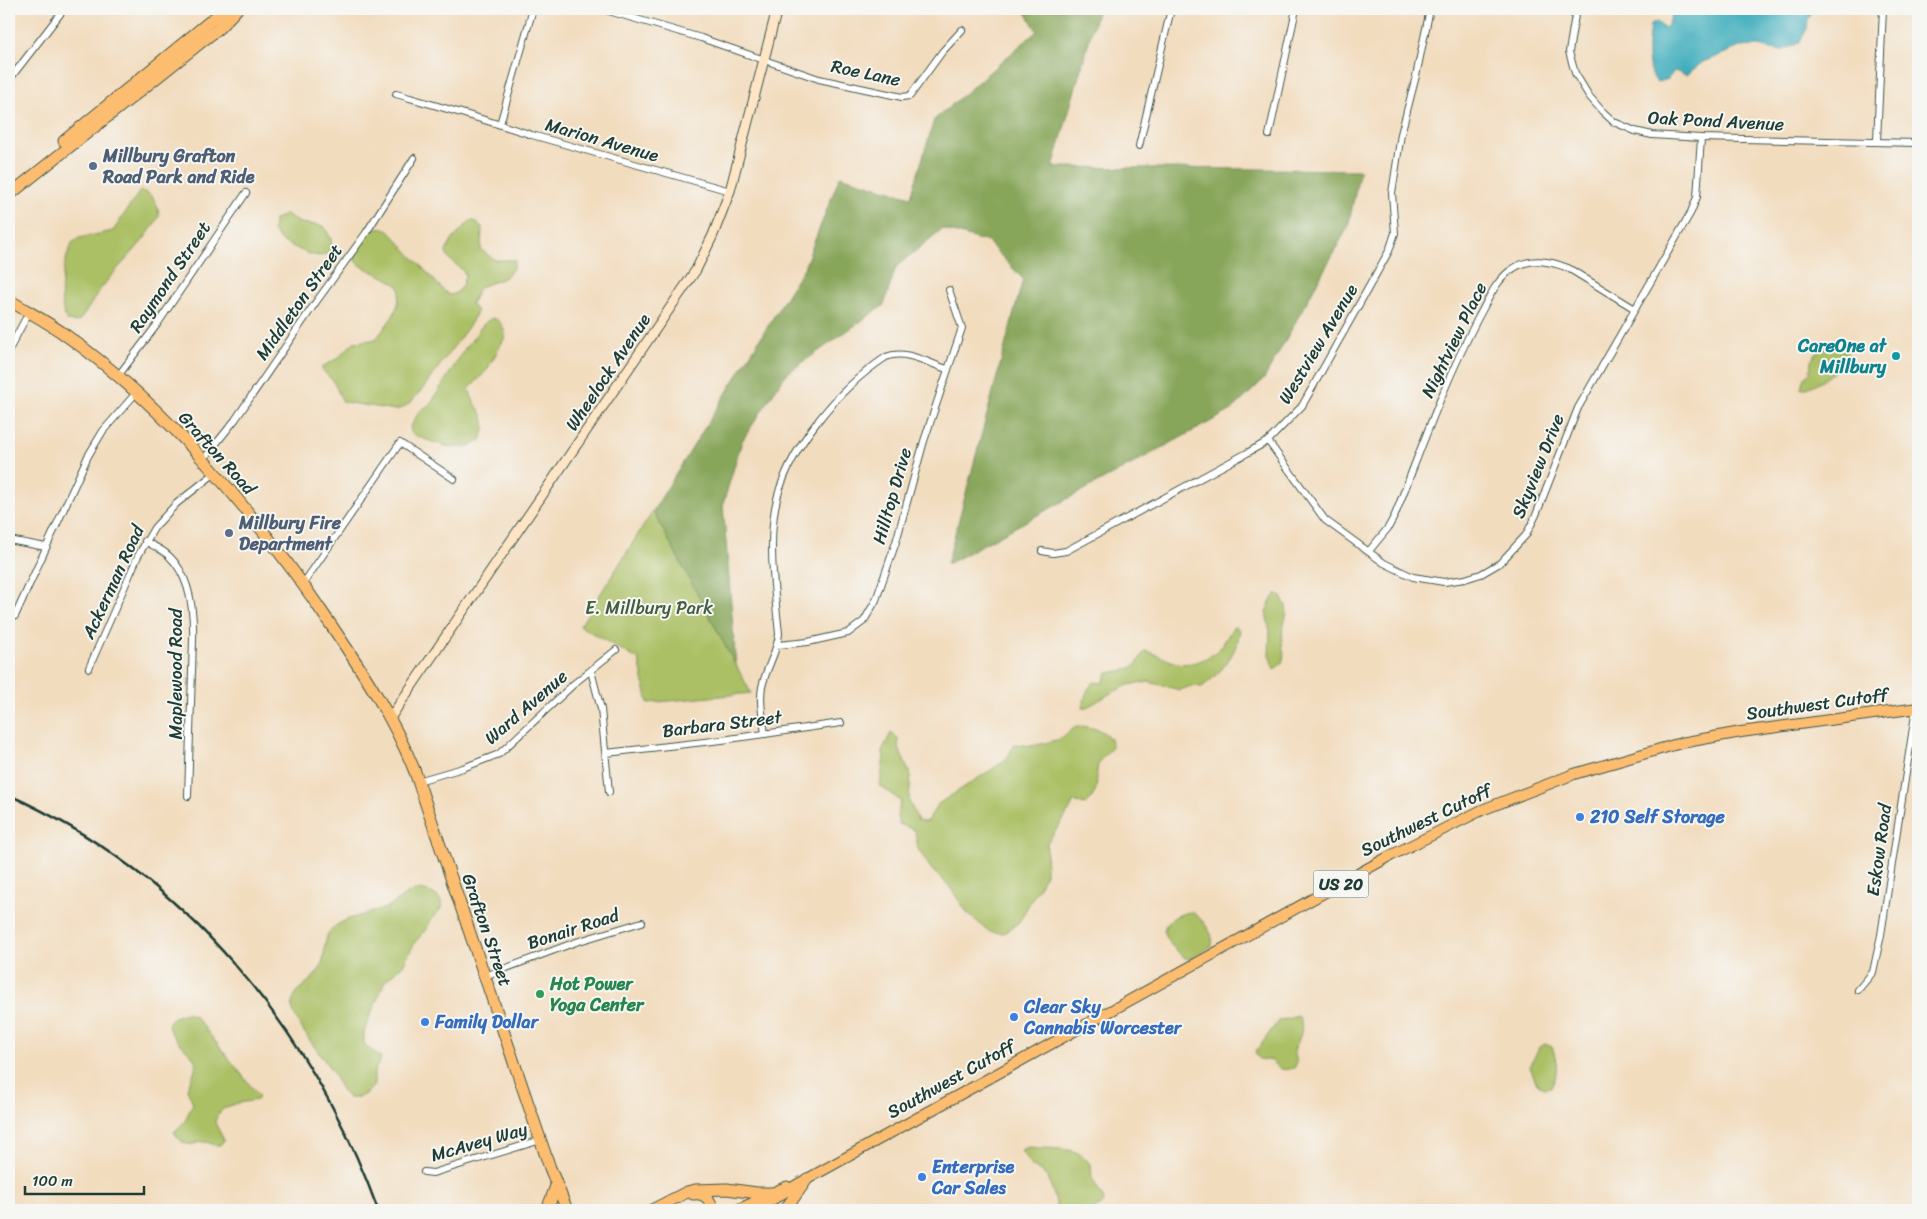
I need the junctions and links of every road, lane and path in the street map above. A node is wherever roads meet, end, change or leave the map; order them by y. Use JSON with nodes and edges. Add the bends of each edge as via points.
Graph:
{"nodes":[{"id":1,"x":64,"y":9,"type":"edge"},
{"id":2,"x":225,"y":9,"type":"edge"},
{"id":3,"x":238,"y":9,"type":"edge"},
{"id":4,"x":533,"y":9,"type":"edge"},
{"id":5,"x":602,"y":9,"type":"edge"},
{"id":6,"x":777,"y":9,"type":"edge"},
{"id":7,"x":1171,"y":9,"type":"edge"},
{"id":8,"x":1296,"y":9,"type":"edge"},
{"id":9,"x":1430,"y":9,"type":"edge"},
{"id":10,"x":1576,"y":9,"type":"edge"},
{"id":11,"x":1883,"y":9,"type":"edge"},
{"id":12,"x":962,"y":30,"type":"dead end"},
{"id":13,"x":764,"y":61,"type":"junction"},
{"id":14,"x":9,"y":80,"type":"edge"},
{"id":15,"x":396,"y":94,"type":"dead end"},
{"id":16,"x":500,"y":124,"type":"junction"},
{"id":17,"x":1269,"y":135,"type":"dead end"},
{"id":18,"x":1701,"y":138,"type":"junction"},
{"id":19,"x":1876,"y":141,"type":"junction"},
{"id":20,"x":1918,"y":143,"type":"edge"},
{"id":21,"x":1140,"y":146,"type":"dead end"},
{"id":22,"x":414,"y":158,"type":"dead end"},
{"id":23,"x":9,"y":187,"type":"edge"},
{"id":24,"x":730,"y":191,"type":"junction"},
{"id":25,"x":246,"y":194,"type":"dead end"},
{"id":26,"x":9,"y":195,"type":"edge"},
{"id":27,"x":949,"y":290,"type":"dead end"},
{"id":28,"x":9,"y":300,"type":"edge"},
{"id":29,"x":1635,"y":309,"type":"junction"},
{"id":30,"x":29,"y":312,"type":"junction"},
{"id":31,"x":9,"y":350,"type":"edge"},
{"id":32,"x":947,"y":369,"type":"junction"},
{"id":33,"x":118,"y":376,"type":"junction"},
{"id":34,"x":136,"y":393,"type":"junction"},
{"id":35,"x":1268,"y":441,"type":"junction"},
{"id":36,"x":203,"y":460,"type":"junction"},
{"id":37,"x":215,"y":473,"type":"junction"},
{"id":38,"x":454,"y":479,"type":"dead end"},
{"id":39,"x":9,"y":540,"type":"edge"},
{"id":40,"x":145,"y":541,"type":"junction"},
{"id":41,"x":46,"y":548,"type":"junction"},
{"id":42,"x":1042,"y":551,"type":"dead end"},
{"id":43,"x":1369,"y":551,"type":"junction"},
{"id":44,"x":303,"y":584,"type":"junction"},
{"id":45,"x":15,"y":616,"type":"dead end"},
{"id":46,"x":778,"y":645,"type":"junction"},
{"id":47,"x":616,"y":650,"type":"dead end"},
{"id":48,"x":88,"y":668,"type":"dead end"},
{"id":49,"x":591,"y":671,"type":"junction"},
{"id":50,"x":1917,"y":708,"type":"edge"},
{"id":51,"x":390,"y":718,"type":"junction"},
{"id":52,"x":841,"y":723,"type":"dead end"},
{"id":53,"x":765,"y":734,"type":"junction"},
{"id":54,"x":606,"y":753,"type":"junction"},
{"id":55,"x":418,"y":780,"type":"junction"},
{"id":56,"x":609,"y":792,"type":"dead end"},
{"id":57,"x":188,"y":796,"type":"dead end"},
{"id":58,"x":435,"y":831,"type":"joint"},
{"id":59,"x":642,"y":922,"type":"dead end"},
{"id":60,"x":485,"y":976,"type":"junction"},
{"id":61,"x":1858,"y":990,"type":"dead end"},
{"id":62,"x":541,"y":1140,"type":"junction"},
{"id":63,"x":424,"y":1172,"type":"dead end"},
{"id":64,"x":807,"y":1179,"type":"junction"},
{"id":65,"x":556,"y":1186,"type":"junction"},
{"id":66,"x":787,"y":1187,"type":"joint"},
{"id":67,"x":773,"y":1193,"type":"junction"},
{"id":68,"x":547,"y":1210,"type":"edge"},
{"id":69,"x":567,"y":1210,"type":"edge"},
{"id":70,"x":652,"y":1210,"type":"edge"},
{"id":71,"x":660,"y":1210,"type":"edge"},
{"id":72,"x":713,"y":1210,"type":"edge"},
{"id":73,"x":738,"y":1210,"type":"edge"},
{"id":74,"x":755,"y":1210,"type":"edge"},
{"id":75,"x":786,"y":1210,"type":"edge"}],
"edges":[{"from":1,"to":14,"type":"street"},
{"from":2,"to":23,"type":"highway"},
{"from":3,"to":26,"type":"highway","via":[[219,28]]},
{"from":4,"to":16,"type":"street"},
{"from":5,"to":13,"type":"street","via":[[701,38]]},
{"from":6,"to":13,"type":"street","name":"Wheelock Avenue"},
{"from":7,"to":21,"type":"street"},
{"from":8,"to":17,"type":"street"},
{"from":9,"to":35,"type":"street","name":"Westview Avenue","via":[[1401,134],[1392,193],[1395,233],[1389,251],[1302,406]]},
{"from":10,"to":18,"type":"street","name":"Oak Pond Avenue","via":[[1569,46],[1570,61],[1586,92],[1602,111],[1614,122],[1641,133]]},
{"from":11,"to":19,"type":"street"},
{"from":12,"to":13,"type":"street","name":"Roe Lane","via":[[910,96],[818,79]]},
{"from":13,"to":24,"type":"street","name":"Wheelock Avenue"},
{"from":15,"to":16,"type":"street","name":"Marion Avenue"},
{"from":16,"to":24,"type":"street","name":"Marion Avenue"},
{"from":18,"to":19,"type":"street","name":"Oak Pond Avenue"},
{"from":18,"to":29,"type":"street","name":"Skyview Drive","via":[[1700,178],[1694,204]]},
{"from":19,"to":20,"type":"street","name":"Oak Pond Avenue"},
{"from":22,"to":36,"type":"street","name":"Middleton Street","via":[[374,221],[235,420]]},
{"from":24,"to":51,"type":"street","name":"Wheelock Avenue","via":[[709,244],[685,288]]},
{"from":25,"to":33,"type":"street","name":"Raymond Street"},
{"from":27,"to":32,"type":"street","name":"Hilltop Drive","via":[[962,328]]},
{"from":28,"to":30,"type":"highway","name":"Grafton Road"},
{"from":29,"to":43,"type":"street","name":"Skyview Drive","via":[[1578,408],[1526,535],[1500,563],[1481,574],[1444,582],[1413,577],[1384,563]]},
{"from":29,"to":43,"type":"street","name":"Nightview Place","via":[[1557,264],[1524,263],[1500,279],[1449,380],[1395,515]]},
{"from":30,"to":31,"type":"street"},
{"from":30,"to":33,"type":"highway","name":"Grafton Road","via":[[73,340]]},
{"from":32,"to":46,"type":"street","name":"Hilltop Drive","via":[[896,542],[870,614],[854,630],[840,636]]},
{"from":32,"to":46,"type":"street","via":[[904,354],[886,357],[847,390],[800,446],[781,484],[774,510],[772,562]]},
{"from":33,"to":34,"type":"highway","name":"Grafton Road"},
{"from":34,"to":36,"type":"highway","name":"Grafton Road"},
{"from":34,"to":41,"type":"street","via":[[103,431],[88,456]]},
{"from":35,"to":42,"type":"street","name":"Westview Avenue","via":[[1066,551]]},
{"from":35,"to":43,"type":"street","name":"Skyview Drive","via":[[1325,520]]},
{"from":36,"to":37,"type":"highway","name":"Grafton Road"},
{"from":37,"to":40,"type":"street","name":"Ackerman Road","via":[[176,504]]},
{"from":37,"to":44,"type":"highway","name":"Grafton Road"},
{"from":38,"to":44,"type":"street","via":[[400,443]]},
{"from":39,"to":41,"type":"street"},
{"from":40,"to":48,"type":"street","name":"Ackerman Road"},
{"from":40,"to":57,"type":"street","name":"Maplewood Road","via":[[168,554],[181,571],[192,604]]},
{"from":41,"to":45,"type":"street"},
{"from":44,"to":51,"type":"highway","name":"Grafton Road"},
{"from":46,"to":53,"type":"street","via":[[762,685],[761,711]]},
{"from":47,"to":49,"type":"street","name":"Ward Avenue"},
{"from":49,"to":54,"type":"street","via":[[601,709]]},
{"from":49,"to":55,"type":"street","name":"Ward Avenue","via":[[499,754]]},
{"from":50,"to":61,"type":"street","name":"Eskow Road","via":[[1874,972]]},
{"from":50,"to":64,"type":"main road","name":"Southwest Cutoff","number":"US 20","via":[[1681,743],[1582,772],[1482,810],[1392,855]]},
{"from":51,"to":55,"type":"highway","name":"Grafton Road"},
{"from":52,"to":53,"type":"street","name":"Barbara Street"},
{"from":53,"to":54,"type":"street","name":"Barbara Street"},
{"from":54,"to":56,"type":"street"},
{"from":55,"to":58,"type":"highway","name":"Grafton Road"},
{"from":58,"to":60,"type":"highway","name":"Grafton Street"},
{"from":59,"to":60,"type":"street","name":"Bonair Road","via":[[576,942]]},
{"from":60,"to":62,"type":"highway","name":"Grafton Street"},
{"from":62,"to":63,"type":"street","name":"McAvey Way","via":[[433,1173]]},
{"from":62,"to":65,"type":"highway","name":"Grafton Street"},
{"from":64,"to":66,"type":"main road","name":"Southwest Cutoff","number":"US 20"},
{"from":64,"to":74,"type":"main road","name":"Southwest Cutoff","number":"US 20"},
{"from":64,"to":75,"type":"highway"},
{"from":65,"to":68,"type":"highway"},
{"from":65,"to":69,"type":"highway","name":"Grafton Street"},
{"from":66,"to":67,"type":"highway","name":"Southwest Cutoff","number":"US 20"},
{"from":67,"to":70,"type":"highway","via":[[696,1190]]},
{"from":67,"to":73,"type":"main road","name":"Southwest Cutoff","number":"US 20"},
{"from":71,"to":72,"type":"highway","via":[[696,1193],[706,1196]]}]}
